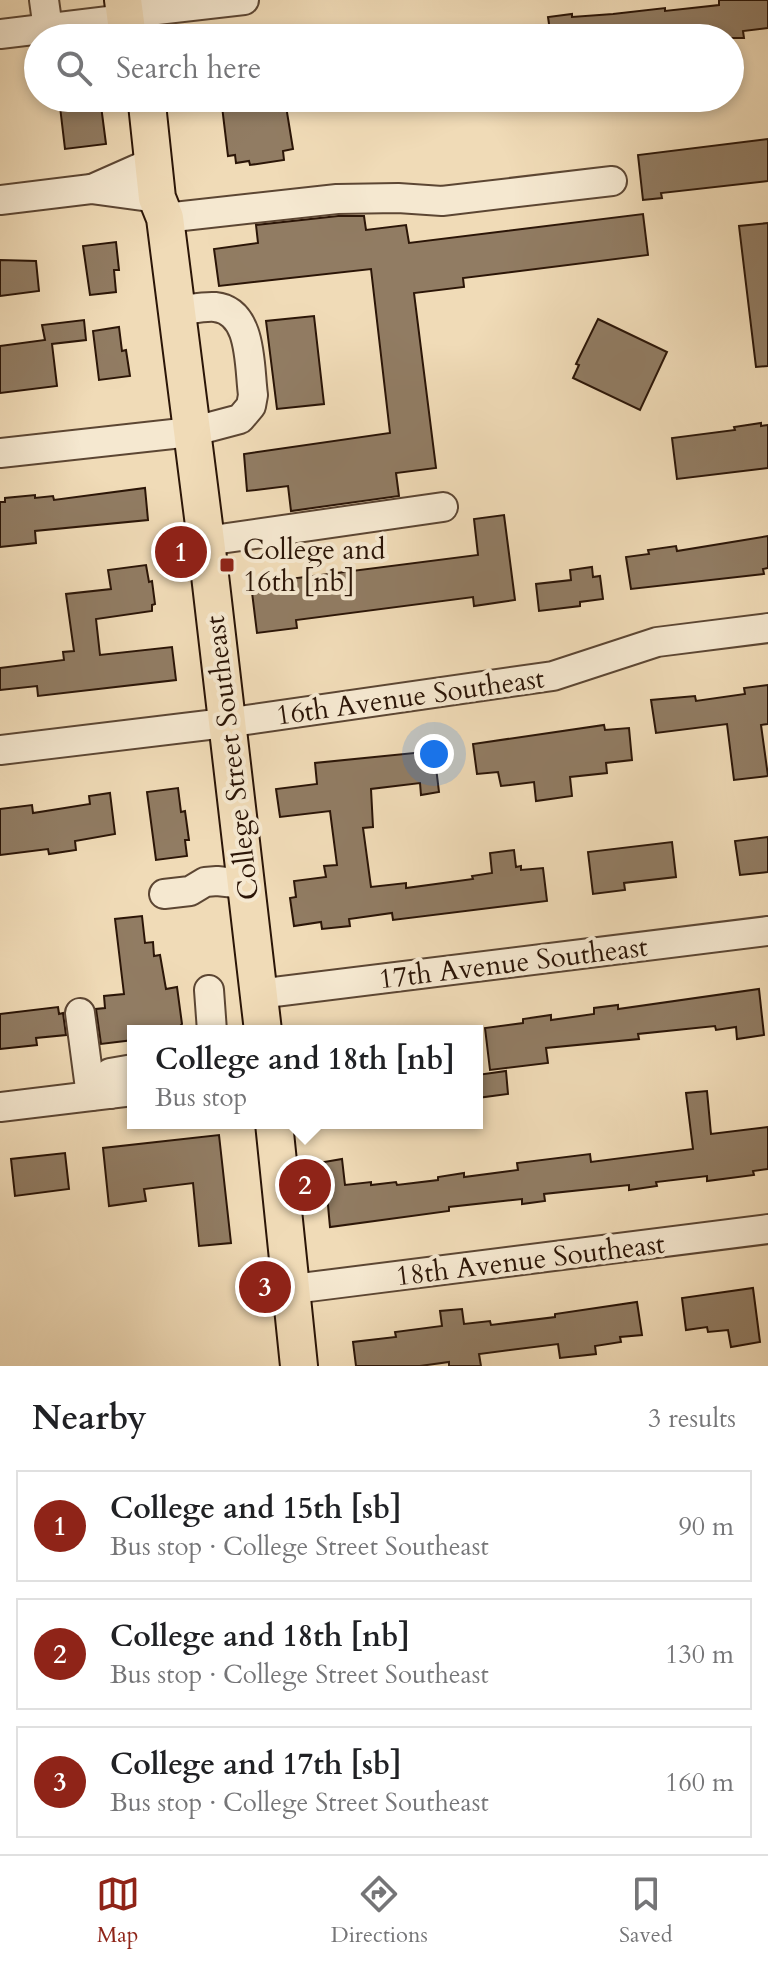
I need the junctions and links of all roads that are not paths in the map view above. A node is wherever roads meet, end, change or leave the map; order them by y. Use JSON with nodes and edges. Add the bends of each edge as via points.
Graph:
{"nodes":[{"id":1,"x":44,"y":0,"type":"edge"},
{"id":2,"x":244,"y":0,"type":"edge"},
{"id":3,"x":137,"y":18,"type":"edge"},
{"id":4,"x":47,"y":24,"type":"edge"},
{"id":5,"x":88,"y":24,"type":"edge"},
{"id":6,"x":24,"y":32,"type":"edge"},
{"id":7,"x":0,"y":34,"type":"edge"},
{"id":8,"x":147,"y":112,"type":"edge"},
{"id":9,"x":153,"y":162,"type":"junction"},
{"id":10,"x":612,"y":181,"type":"dead end"},
{"id":11,"x":91,"y":189,"type":"junction"},
{"id":12,"x":0,"y":200,"type":"edge"},
{"id":13,"x":161,"y":208,"type":"junction"},
{"id":14,"x":176,"y":311,"type":"junction"},
{"id":15,"x":191,"y":432,"type":"junction"},
{"id":16,"x":0,"y":453,"type":"edge"},
{"id":17,"x":443,"y":507,"type":"dead end"},
{"id":18,"x":206,"y":541,"type":"junction"},
{"id":19,"x":768,"y":628,"type":"edge"},
{"id":20,"x":225,"y":723,"type":"junction"},
{"id":21,"x":0,"y":750,"type":"edge"},
{"id":22,"x":245,"y":884,"type":"junction"},
{"id":23,"x":164,"y":894,"type":"dead end"},
{"id":24,"x":768,"y":931,"type":"edge"},
{"id":25,"x":209,"y":990,"type":"dead end"},
{"id":26,"x":258,"y":994,"type":"junction"},
{"id":27,"x":80,"y":1013,"type":"dead end"},
{"id":28,"x":212,"y":1025,"type":"edge"},
{"id":29,"x":262,"y":1025,"type":"edge"},
{"id":30,"x":127,"y":1070,"type":"edge"},
{"id":31,"x":111,"y":1094,"type":"edge"},
{"id":32,"x":0,"y":1107,"type":"edge"},
{"id":33,"x":275,"y":1129,"type":"edge"},
{"id":34,"x":768,"y":1229,"type":"edge"},
{"id":35,"x":293,"y":1289,"type":"junction"},
{"id":36,"x":299,"y":1366,"type":"edge"}],
"edges":[{"from":1,"to":4,"type":"street"},
{"from":2,"to":3,"type":"street"},
{"from":3,"to":5,"type":"street"},
{"from":6,"to":7,"type":"street"},
{"from":8,"to":9,"type":"main road","name":"College Street Southeast"},
{"from":9,"to":11,"type":"street"},
{"from":9,"to":13,"type":"main road","name":"College Street Southeast"},
{"from":10,"to":13,"type":"street","via":[[442,201],[337,199]]},
{"from":11,"to":12,"type":"street"},
{"from":11,"to":13,"type":"street"},
{"from":13,"to":14,"type":"main road","name":"College Street Southeast"},
{"from":14,"to":15,"type":"main road","name":"College Street Southeast"},
{"from":14,"to":15,"type":"street","via":[[216,307],[241,323],[253,395],[240,419]]},
{"from":15,"to":16,"type":"street"},
{"from":15,"to":18,"type":"main road","name":"College Street Southeast"},
{"from":17,"to":18,"type":"street"},
{"from":18,"to":20,"type":"main road","name":"College Street Southeast"},
{"from":19,"to":20,"type":"street","name":"16th Avenue Southeast","via":[[657,642],[553,676]]},
{"from":20,"to":21,"type":"street","name":"16th Avenue Southeast"},
{"from":20,"to":22,"type":"main road","name":"College Street Southeast"},
{"from":22,"to":23,"type":"street","via":[[205,882],[190,891]]},
{"from":22,"to":26,"type":"main road","name":"College Street Southeast"},
{"from":24,"to":26,"type":"street","name":"17th Avenue Southeast"},
{"from":25,"to":28,"type":"street"},
{"from":26,"to":29,"type":"main road","name":"College Street Southeast"},
{"from":27,"to":31,"type":"street"},
{"from":30,"to":31,"type":"street","via":[[110,1073]]},
{"from":31,"to":32,"type":"street"},
{"from":33,"to":35,"type":"main road"},
{"from":34,"to":35,"type":"street","name":"18th Avenue Southeast"},
{"from":35,"to":36,"type":"main road"}]}
